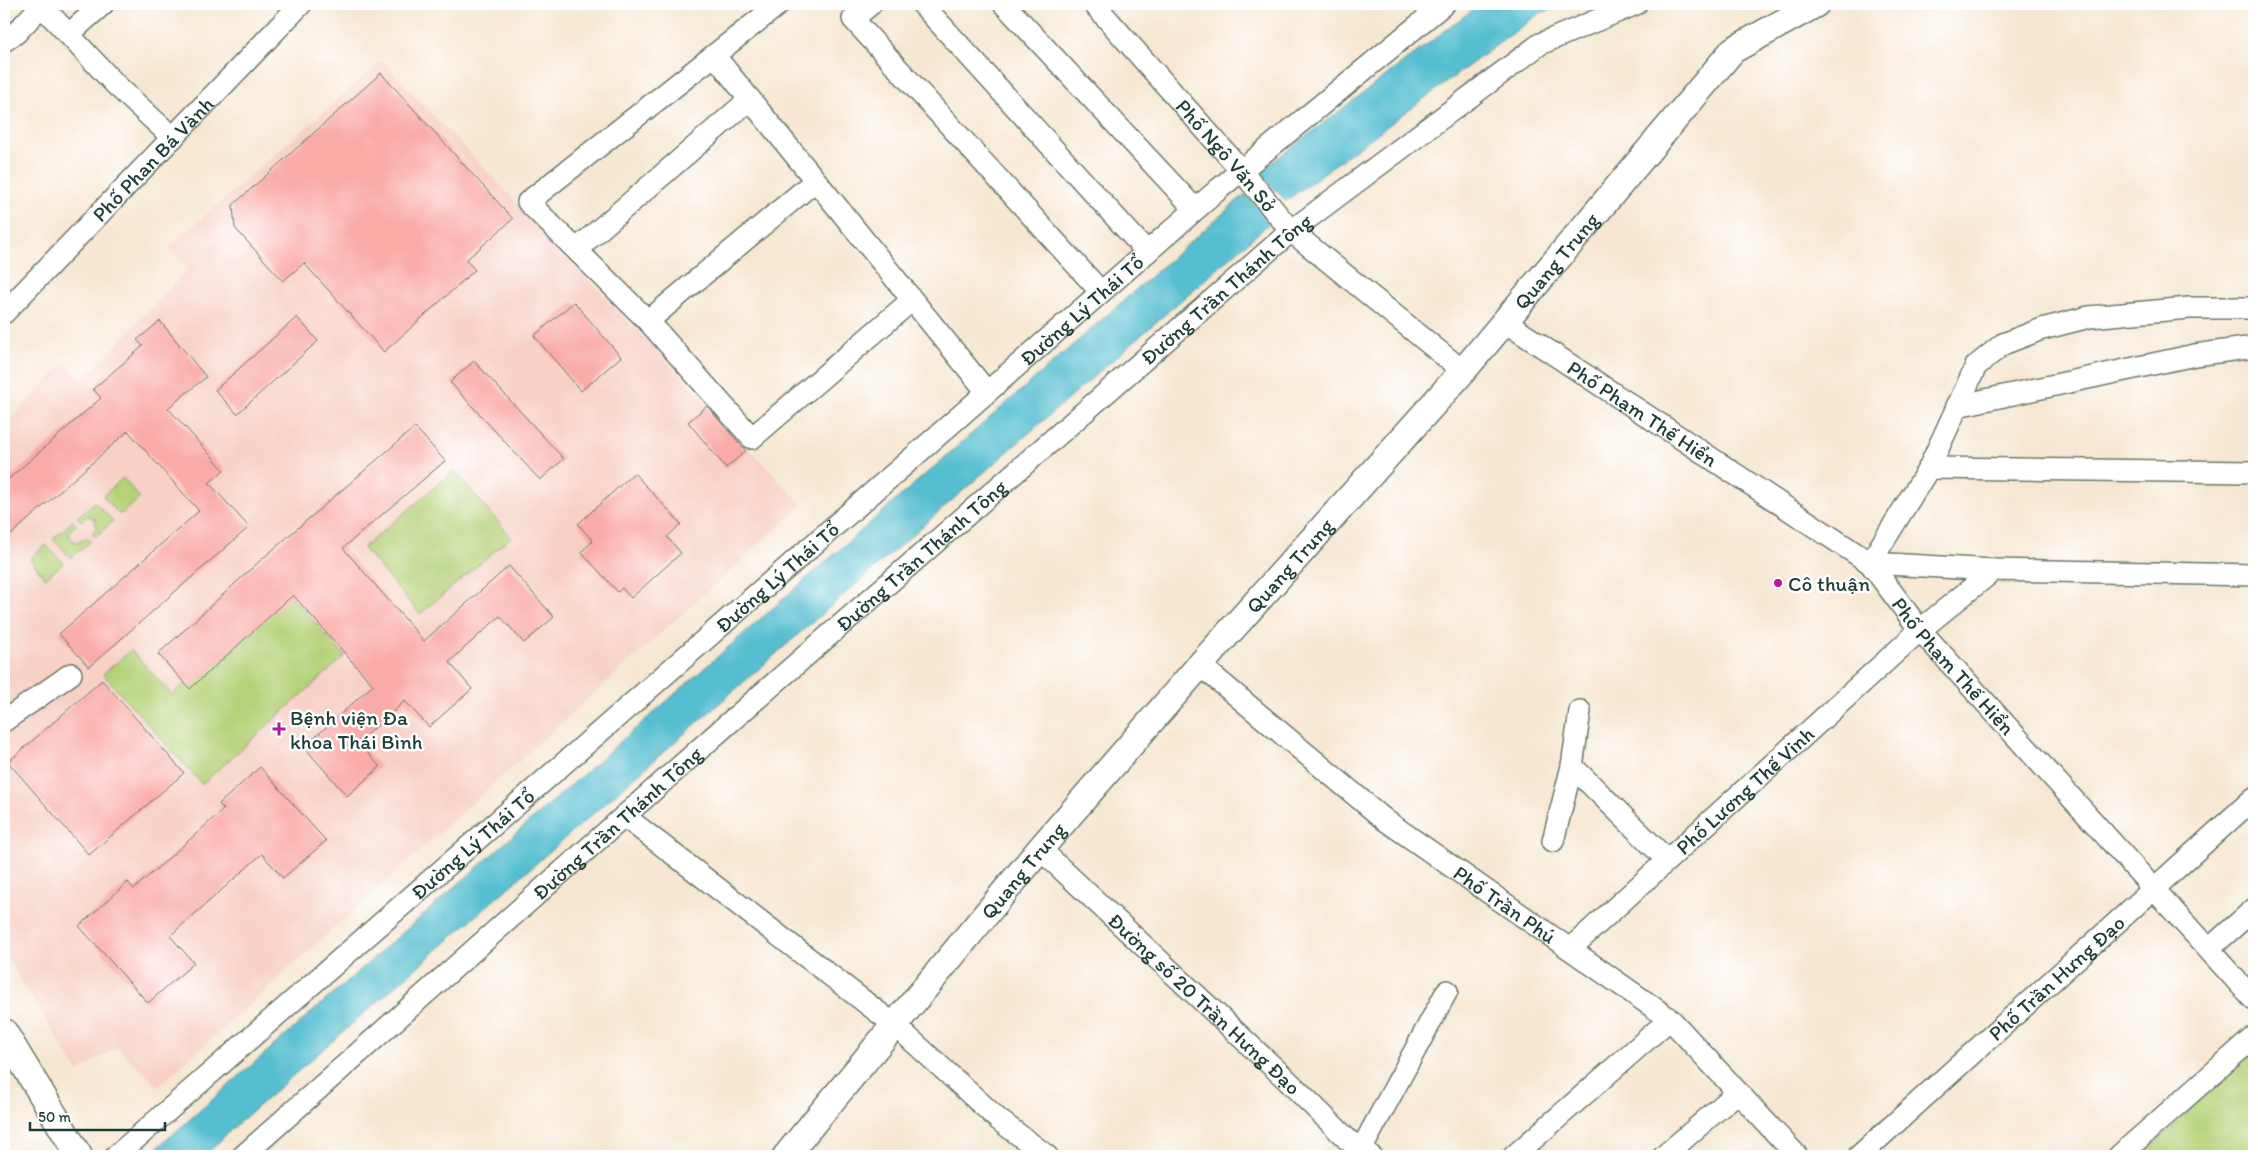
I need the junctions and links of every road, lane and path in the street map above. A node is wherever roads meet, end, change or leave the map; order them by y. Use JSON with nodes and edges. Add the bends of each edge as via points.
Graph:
{"nodes":[{"id":1,"x":103,"y":4,"type":"edge"},
{"id":2,"x":301,"y":4,"type":"edge"},
{"id":3,"x":778,"y":4,"type":"edge"},
{"id":4,"x":871,"y":4,"type":"edge"},
{"id":5,"x":922,"y":4,"type":"edge"},
{"id":6,"x":1004,"y":4,"type":"edge"},
{"id":7,"x":1094,"y":4,"type":"edge"},
{"id":8,"x":1444,"y":4,"type":"edge"},
{"id":9,"x":1636,"y":4,"type":"edge"},
{"id":10,"x":1816,"y":4,"type":"edge"},
{"id":11,"x":41,"y":5,"type":"edge"},
{"id":12,"x":69,"y":34,"type":"junction"},
{"id":13,"x":4,"y":41,"type":"edge"},
{"id":14,"x":714,"y":55,"type":"junction"},
{"id":15,"x":750,"y":99,"type":"junction"},
{"id":16,"x":173,"y":138,"type":"junction"},
{"id":17,"x":1242,"y":170,"type":"junction"},
{"id":18,"x":815,"y":181,"type":"junction"},
{"id":19,"x":1195,"y":209,"type":"junction"},
{"id":20,"x":1286,"y":225,"type":"junction"},
{"id":21,"x":577,"y":249,"type":"junction"},
{"id":22,"x":1147,"y":252,"type":"junction"},
{"id":23,"x":1101,"y":292,"type":"junction"},
{"id":24,"x":912,"y":300,"type":"junction"},
{"id":25,"x":2254,"y":308,"type":"edge"},
{"id":26,"x":4,"y":313,"type":"edge"},
{"id":27,"x":648,"y":321,"type":"junction"},
{"id":28,"x":1505,"y":322,"type":"junction"},
{"id":29,"x":2254,"y":347,"type":"edge"},
{"id":30,"x":1463,"y":371,"type":"junction"},
{"id":31,"x":987,"y":392,"type":"junction"},
{"id":32,"x":1957,"y":406,"type":"junction"},
{"id":33,"x":1929,"y":468,"type":"junction"},
{"id":34,"x":2254,"y":472,"type":"edge"},
{"id":35,"x":1870,"y":563,"type":"junction"},
{"id":36,"x":1994,"y":570,"type":"junction"},
{"id":37,"x":2254,"y":576,"type":"edge"},
{"id":38,"x":1920,"y":630,"type":"junction"},
{"id":39,"x":1200,"y":665,"type":"junction"},
{"id":40,"x":71,"y":674,"type":"dead end"},
{"id":41,"x":1580,"y":711,"type":"dead end"},
{"id":42,"x":4,"y":721,"type":"edge"},
{"id":43,"x":1572,"y":766,"type":"junction"},
{"id":44,"x":2254,"y":798,"type":"edge"},
{"id":45,"x":624,"y":816,"type":"junction"},
{"id":46,"x":1553,"y":841,"type":"dead end"},
{"id":47,"x":1040,"y":849,"type":"junction"},
{"id":48,"x":1667,"y":860,"type":"junction"},
{"id":49,"x":2154,"y":888,"type":"junction"},
{"id":50,"x":2254,"y":909,"type":"edge"},
{"id":51,"x":1570,"y":949,"type":"junction"},
{"id":52,"x":2209,"y":949,"type":"junction"},
{"id":53,"x":1447,"y":992,"type":"dead end"},
{"id":54,"x":2254,"y":1000,"type":"edge"},
{"id":55,"x":1670,"y":1019,"type":"junction"},
{"id":56,"x":896,"y":1026,"type":"junction"},
{"id":57,"x":4,"y":1032,"type":"edge"},
{"id":58,"x":2254,"y":1037,"type":"edge"},
{"id":59,"x":1738,"y":1092,"type":"junction"},
{"id":60,"x":1366,"y":1153,"type":"edge"},
{"id":61,"x":79,"y":1156,"type":"edge"},
{"id":62,"x":116,"y":1156,"type":"edge"},
{"id":63,"x":243,"y":1156,"type":"edge"},
{"id":64,"x":786,"y":1156,"type":"edge"},
{"id":65,"x":1047,"y":1156,"type":"edge"},
{"id":66,"x":1514,"y":1156,"type":"edge"},
{"id":67,"x":1664,"y":1156,"type":"edge"},
{"id":68,"x":1797,"y":1156,"type":"edge"},
{"id":69,"x":1859,"y":1156,"type":"edge"},
{"id":70,"x":2119,"y":1156,"type":"edge"}],
"edges":[{"from":1,"to":12,"type":"street"},
{"from":2,"to":16,"type":"street","name":"Phố Phan Bá Vành"},
{"from":3,"to":14,"type":"street"},
{"from":4,"to":23,"type":"street","via":[[853,19]]},
{"from":5,"to":22,"type":"street"},
{"from":6,"to":19,"type":"street"},
{"from":7,"to":17,"type":"street","name":"Phố Ngô Văn Sở"},
{"from":8,"to":17,"type":"street","name":"Đường Lý Thái Tổ"},
{"from":9,"to":20,"type":"street","name":"Đường Trần Thánh Tông","via":[[1540,44]]},
{"from":10,"to":28,"type":"main road","name":"Quang Trung","via":[[1732,50]]},
{"from":11,"to":12,"type":"street"},
{"from":11,"to":13,"type":"street","via":[[16,33]]},
{"from":12,"to":16,"type":"street","via":[[115,84]]},
{"from":14,"to":15,"type":"street"},
{"from":14,"to":21,"type":"street","via":[[528,202]]},
{"from":15,"to":18,"type":"street"},
{"from":15,"to":21,"type":"street"},
{"from":16,"to":26,"type":"street","name":"Phố Phan Bá Vành"},
{"from":17,"to":19,"type":"street","name":"Đường Lý Thái Tổ"},
{"from":17,"to":20,"type":"street","name":"Phố Ngô Văn Sở"},
{"from":18,"to":24,"type":"street"},
{"from":18,"to":27,"type":"street"},
{"from":19,"to":22,"type":"street","name":"Đường Lý Thái Tổ"},
{"from":20,"to":30,"type":"street","name":"Phố Ngô Văn Sở"},
{"from":20,"to":45,"type":"street","name":"Đường Trần Thánh Tông"},
{"from":21,"to":27,"type":"street"},
{"from":22,"to":23,"type":"street","name":"Đường Lý Thái Tổ"},
{"from":23,"to":31,"type":"street","name":"Đường Lý Thái Tổ"},
{"from":24,"to":27,"type":"street","via":[[752,438]]},
{"from":24,"to":31,"type":"street"},
{"from":25,"to":32,"type":"street","via":[[2189,308],[2099,316],[2042,329],[2003,344],[1976,366]]},
{"from":28,"to":30,"type":"main road","name":"Quang Trung"},
{"from":28,"to":35,"type":"street","name":"Phố Phạm Thế Hiển"},
{"from":29,"to":32,"type":"street","via":[[2195,355]]},
{"from":30,"to":39,"type":"main road","name":"Quang Trung"},
{"from":31,"to":62,"type":"street","name":"Đường Lý Thái Tổ"},
{"from":32,"to":33,"type":"street"},
{"from":33,"to":34,"type":"street"},
{"from":33,"to":35,"type":"street"},
{"from":35,"to":36,"type":"street"},
{"from":35,"to":38,"type":"street","name":"Phố Phạm Thế Hiển"},
{"from":36,"to":37,"type":"street"},
{"from":36,"to":38,"type":"street","name":"Phố Lương Thế Vinh"},
{"from":38,"to":48,"type":"street","name":"Phố Lương Thế Vinh"},
{"from":38,"to":49,"type":"street","name":"Phố Phạm Thế Hiển"},
{"from":39,"to":47,"type":"main road","name":"Quang Trung"},
{"from":39,"to":51,"type":"street","name":"Phố Trần Phú","via":[[1385,820]]},
{"from":40,"to":42,"type":"street"},
{"from":41,"to":43,"type":"street"},
{"from":43,"to":46,"type":"street"},
{"from":43,"to":48,"type":"street"},
{"from":44,"to":49,"type":"street","name":"Phố Trần Hưng Đạo"},
{"from":45,"to":56,"type":"street"},
{"from":45,"to":63,"type":"street","name":"Đường Trần Thánh Tông"},
{"from":47,"to":56,"type":"main road","name":"Quang Trung"},
{"from":47,"to":60,"type":"street","name":"Đường số 20 Trần Hưng Đạo","via":[[1348,1140]]},
{"from":48,"to":51,"type":"street","name":"Phố Lương Thế Vinh"},
{"from":49,"to":52,"type":"street","name":"Phố Phạm Thế Hiển"},
{"from":49,"to":69,"type":"street","name":"Phố Trần Hưng Đạo"},
{"from":50,"to":52,"type":"street"},
{"from":51,"to":55,"type":"street","name":"Phố Trần Phú"},
{"from":52,"to":54,"type":"street","name":"Phố Phạm Thế Hiển"},
{"from":53,"to":60,"type":"street"},
{"from":55,"to":59,"type":"street","name":"Phố Trần Phú"},
{"from":55,"to":66,"type":"street"},
{"from":56,"to":64,"type":"main road","name":"Quang Trung"},
{"from":56,"to":65,"type":"street","via":[[999,1120]]},
{"from":57,"to":61,"type":"main road"},
{"from":58,"to":70,"type":"street"},
{"from":59,"to":67,"type":"street"},
{"from":59,"to":68,"type":"street","name":"Phố Trần Phú"}]}
